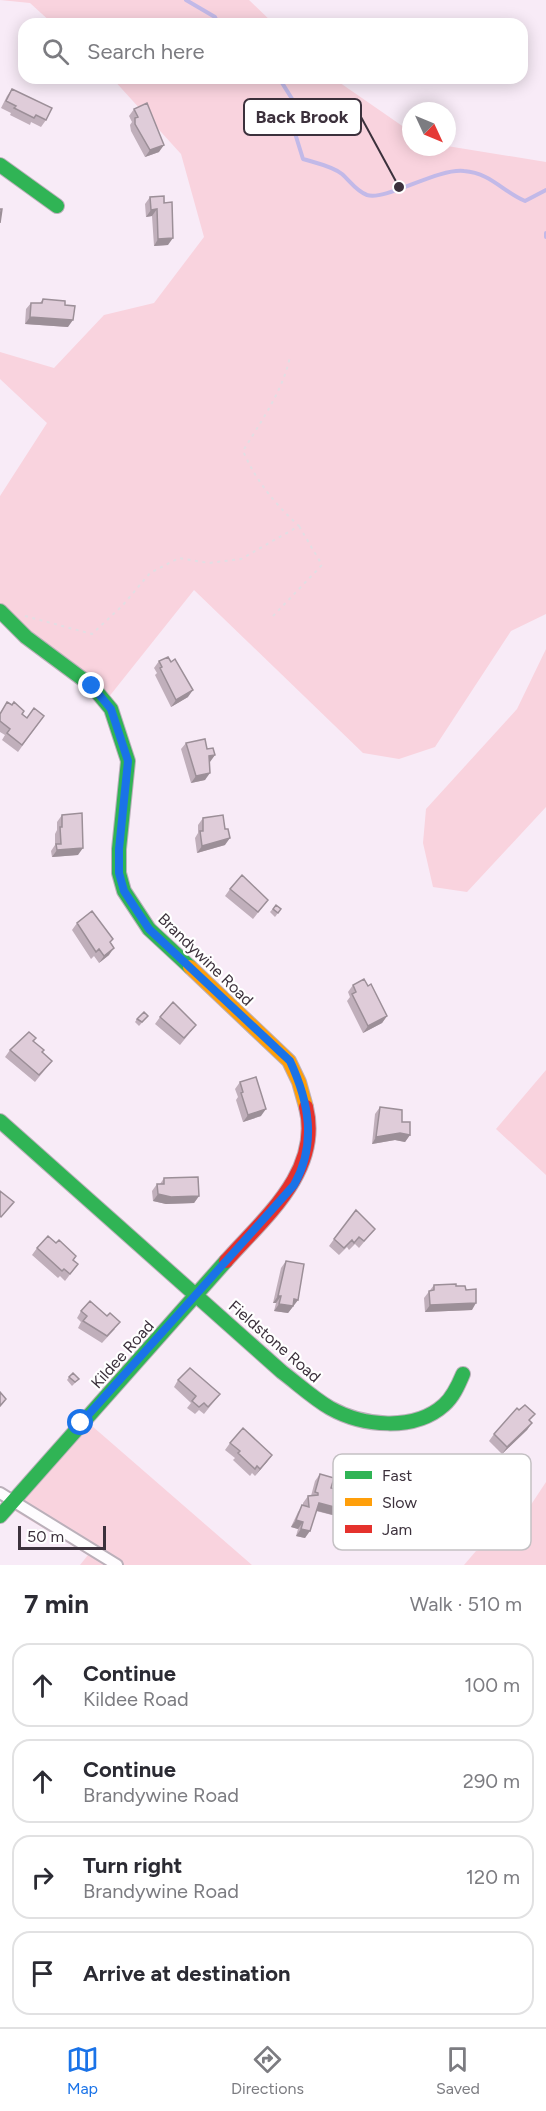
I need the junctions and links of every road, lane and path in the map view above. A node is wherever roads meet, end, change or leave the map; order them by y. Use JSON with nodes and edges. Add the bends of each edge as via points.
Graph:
{"nodes":[{"id":1,"x":0,"y":165,"type":"edge"},
{"id":2,"x":57,"y":206,"type":"dead end"},
{"id":3,"x":290,"y":356,"type":"dead end"},
{"id":4,"x":299,"y":526,"type":"junction"},
{"id":5,"x":0,"y":611,"type":"edge"},
{"id":6,"x":22,"y":616,"type":"dead end"},
{"id":7,"x":273,"y":616,"type":"dead end"},
{"id":8,"x":0,"y":1121,"type":"edge"},
{"id":9,"x":197,"y":1296,"type":"junction"},
{"id":10,"x":463,"y":1374,"type":"dead end"},
{"id":11,"x":0,"y":1493,"type":"edge"},
{"id":12,"x":14,"y":1501,"type":"junction"},
{"id":13,"x":0,"y":1516,"type":"edge"},
{"id":14,"x":117,"y":1565,"type":"edge"}],
"edges":[{"from":1,"to":2,"type":"street"},
{"from":3,"to":4,"type":"path","via":[[243,452],[253,474]]},
{"from":4,"to":6,"type":"path","via":[[241,559],[209,563],[179,558],[150,573],[92,634]]},
{"from":4,"to":7,"type":"path","via":[[322,565]]},
{"from":5,"to":9,"type":"street","name":"Brandywine Road","via":[[26,637],[92,686],[111,709],[128,761],[119,873],[135,912],[290,1061],[299,1082],[309,1120],[300,1174]]},
{"from":8,"to":9,"type":"street","name":"Fieldstone Road"},
{"from":9,"to":10,"type":"street","name":"Fieldstone Road","via":[[314,1397],[352,1417],[382,1424],[429,1417],[449,1400]]},
{"from":9,"to":12,"type":"street","name":"Kildee Road"},
{"from":11,"to":12,"type":"street"},
{"from":12,"to":13,"type":"street","name":"Kildee Road"},
{"from":12,"to":14,"type":"street"}]}
